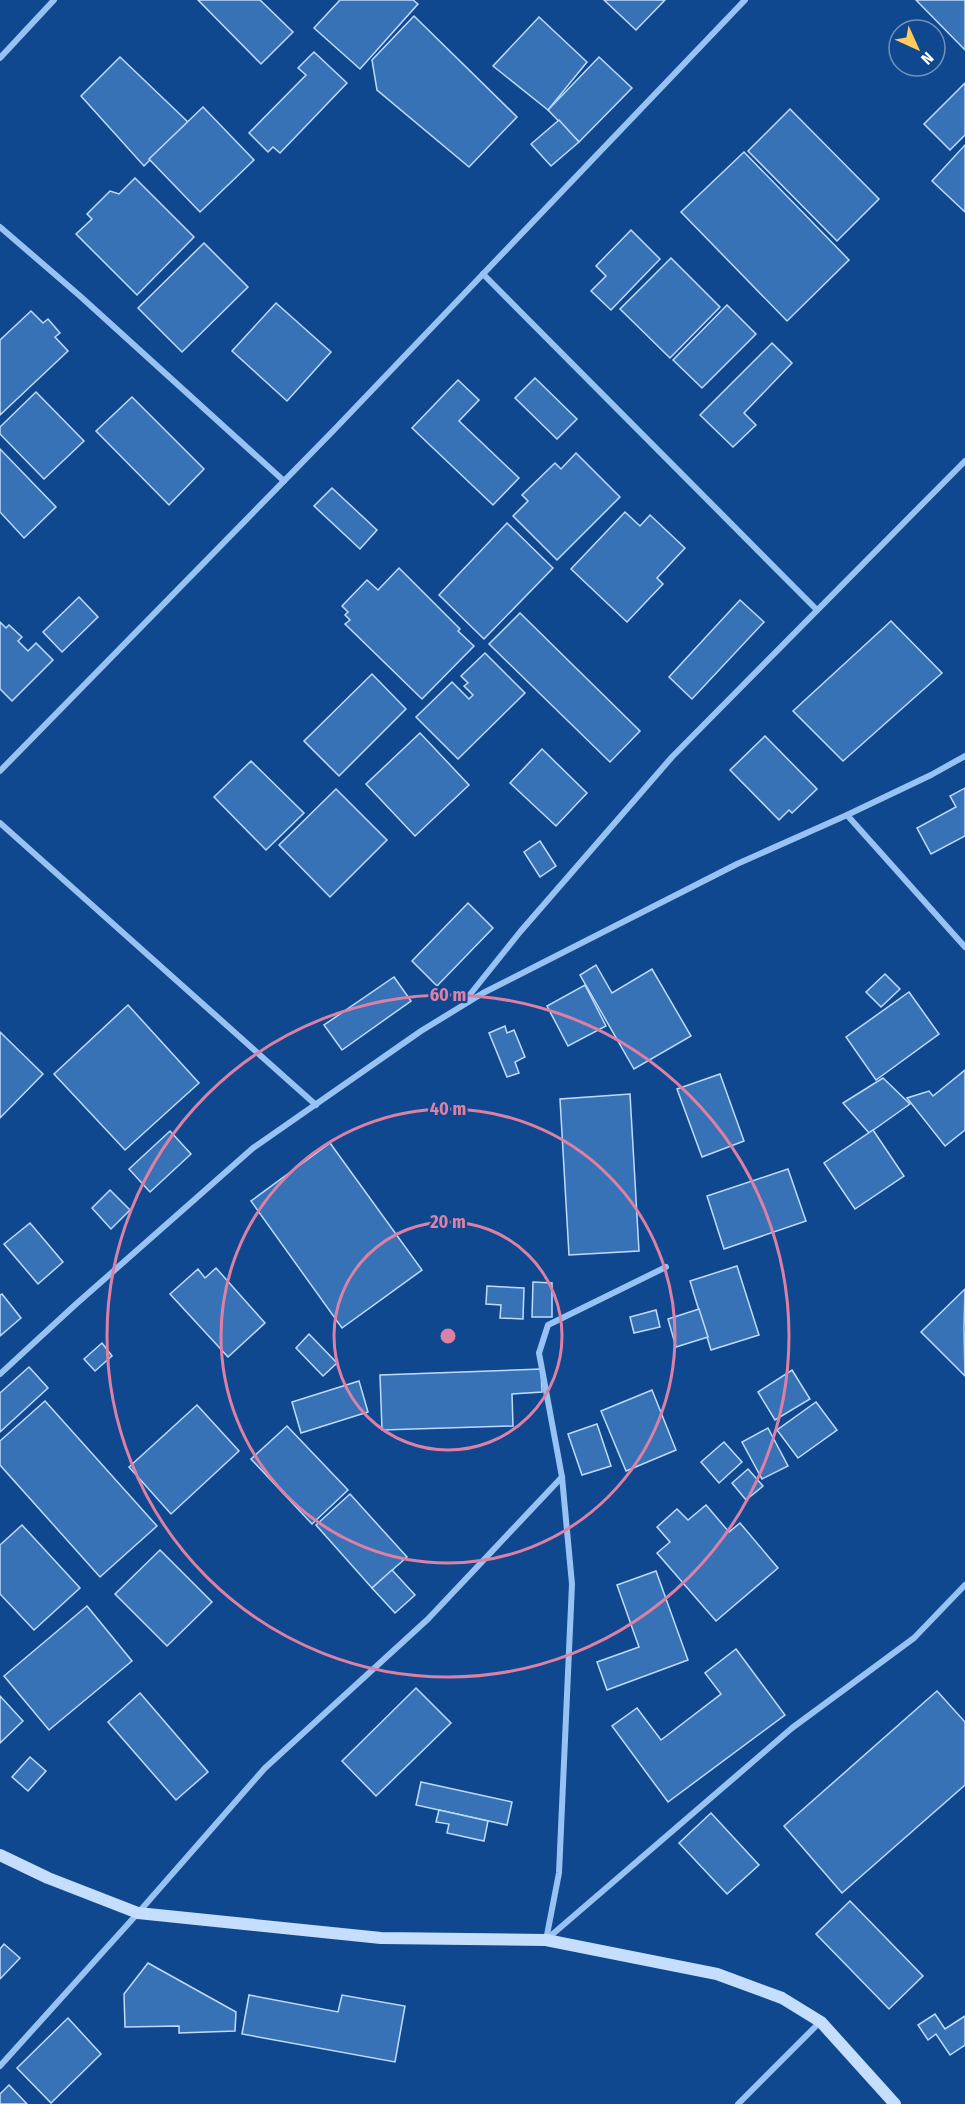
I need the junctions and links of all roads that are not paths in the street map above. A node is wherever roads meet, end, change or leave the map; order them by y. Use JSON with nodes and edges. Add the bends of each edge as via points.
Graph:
{"nodes":[{"id":1,"x":54,"y":0,"type":"edge"},
{"id":2,"x":745,"y":0,"type":"edge"},
{"id":3,"x":0,"y":58,"type":"edge"},
{"id":4,"x":0,"y":228,"type":"edge"},
{"id":5,"x":483,"y":274,"type":"junction"},
{"id":6,"x":965,"y":462,"type":"edge"},
{"id":7,"x":284,"y":481,"type":"junction"},
{"id":8,"x":817,"y":610,"type":"junction"},
{"id":9,"x":965,"y":756,"type":"edge"},
{"id":10,"x":0,"y":771,"type":"edge"},
{"id":11,"x":847,"y":815,"type":"junction"},
{"id":12,"x":0,"y":823,"type":"edge"},
{"id":13,"x":965,"y":947,"type":"edge"},
{"id":14,"x":461,"y":1006,"type":"junction"},
{"id":15,"x":316,"y":1105,"type":"junction"},
{"id":16,"x":666,"y":1267,"type":"dead end"},
{"id":17,"x":0,"y":1374,"type":"edge"},
{"id":18,"x":562,"y":1477,"type":"junction"},
{"id":19,"x":965,"y":1585,"type":"edge"},
{"id":20,"x":0,"y":1855,"type":"edge"},
{"id":21,"x":138,"y":1913,"type":"junction"},
{"id":22,"x":546,"y":1940,"type":"junction"},
{"id":23,"x":821,"y":2022,"type":"junction"},
{"id":24,"x":0,"y":2066,"type":"edge"},
{"id":25,"x":738,"y":2104,"type":"edge"},
{"id":26,"x":895,"y":2104,"type":"edge"}],
"edges":[{"from":1,"to":3,"type":"street"},
{"from":2,"to":5,"type":"street"},
{"from":4,"to":7,"type":"street"},
{"from":5,"to":7,"type":"street"},
{"from":5,"to":8,"type":"street"},
{"from":6,"to":8,"type":"street"},
{"from":7,"to":10,"type":"street"},
{"from":8,"to":14,"type":"street","via":[[672,757]]},
{"from":9,"to":11,"type":"street"},
{"from":11,"to":13,"type":"street"},
{"from":11,"to":14,"type":"street","via":[[737,864]]},
{"from":12,"to":15,"type":"street"},
{"from":14,"to":15,"type":"street"},
{"from":15,"to":17,"type":"street","via":[[253,1148]]},
{"from":16,"to":18,"type":"street","via":[[548,1325],[539,1353]]},
{"from":18,"to":21,"type":"street","via":[[428,1619],[265,1768]]},
{"from":18,"to":22,"type":"street","via":[[572,1584],[559,1873]]},
{"from":19,"to":22,"type":"street","via":[[914,1638],[792,1728]]},
{"from":20,"to":21,"type":"main road"},
{"from":21,"to":22,"type":"main road","via":[[381,1938]]},
{"from":21,"to":24,"type":"street"},
{"from":22,"to":23,"type":"main road","via":[[717,1974],[782,1998]]},
{"from":23,"to":25,"type":"street"},
{"from":23,"to":26,"type":"main road"}]}
